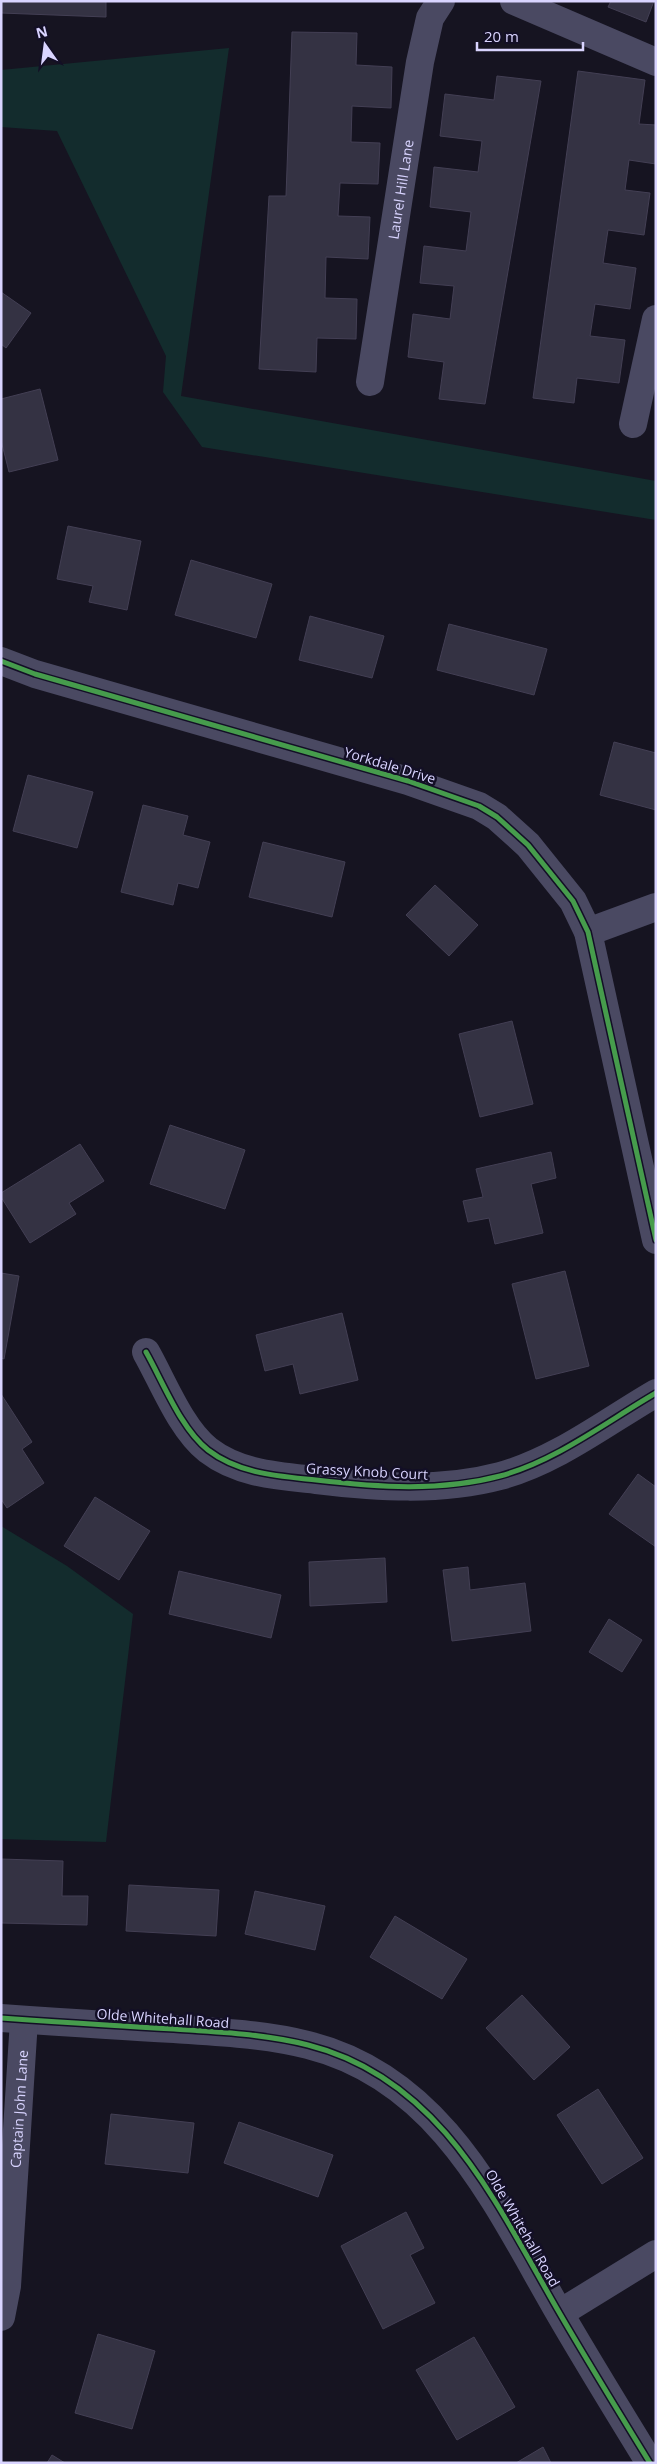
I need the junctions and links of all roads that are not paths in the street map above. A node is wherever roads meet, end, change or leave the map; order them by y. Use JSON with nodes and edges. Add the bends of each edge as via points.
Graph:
{"nodes":[{"id":1,"x":441,"y":1,"type":"edge"},
{"id":2,"x":514,"y":1,"type":"edge"},
{"id":3,"x":656,"y":62,"type":"edge"},
{"id":4,"x":656,"y":319,"type":"edge"},
{"id":5,"x":370,"y":382,"type":"dead end"},
{"id":6,"x":633,"y":424,"type":"dead end"},
{"id":7,"x":1,"y":661,"type":"edge"},
{"id":8,"x":656,"y":907,"type":"edge"},
{"id":9,"x":588,"y":932,"type":"junction"},
{"id":10,"x":656,"y":1240,"type":"edge"},
{"id":11,"x":146,"y":1352,"type":"dead end"},
{"id":12,"x":656,"y":1393,"type":"edge"},
{"id":13,"x":13,"y":2019,"type":"edge"},
{"id":14,"x":656,"y":2254,"type":"edge"},
{"id":15,"x":560,"y":2313,"type":"junction"},
{"id":16,"x":1,"y":2317,"type":"edge"},
{"id":17,"x":650,"y":2463,"type":"edge"}],
"edges":[{"from":1,"to":5,"type":"street","name":"Laurel Hill Lane","via":[[430,18],[420,62]]},
{"from":2,"to":3,"type":"street"},
{"from":4,"to":6,"type":"street"},
{"from":7,"to":9,"type":"street","name":"Yorkdale Drive","via":[[35,674],[408,781],[478,806],[497,817],[528,845],[573,901]]},
{"from":8,"to":9,"type":"street"},
{"from":9,"to":10,"type":"street","name":"Yorkdale Drive"},
{"from":11,"to":12,"type":"street","name":"Grassy Knob Court","via":[[188,1428],[207,1449],[226,1462],[266,1475],[328,1482],[424,1488],[501,1476],[551,1455]]},
{"from":13,"to":15,"type":"street","name":"Olde Whitehall Road","via":[[280,2039],[309,2045],[358,2063],[410,2096],[456,2144],[483,2179]]},
{"from":13,"to":16,"type":"street","name":"Captain John Lane","via":[[7,2286]]},
{"from":14,"to":15,"type":"street"},
{"from":15,"to":17,"type":"street","name":"Olde Whitehall Road"}]}
